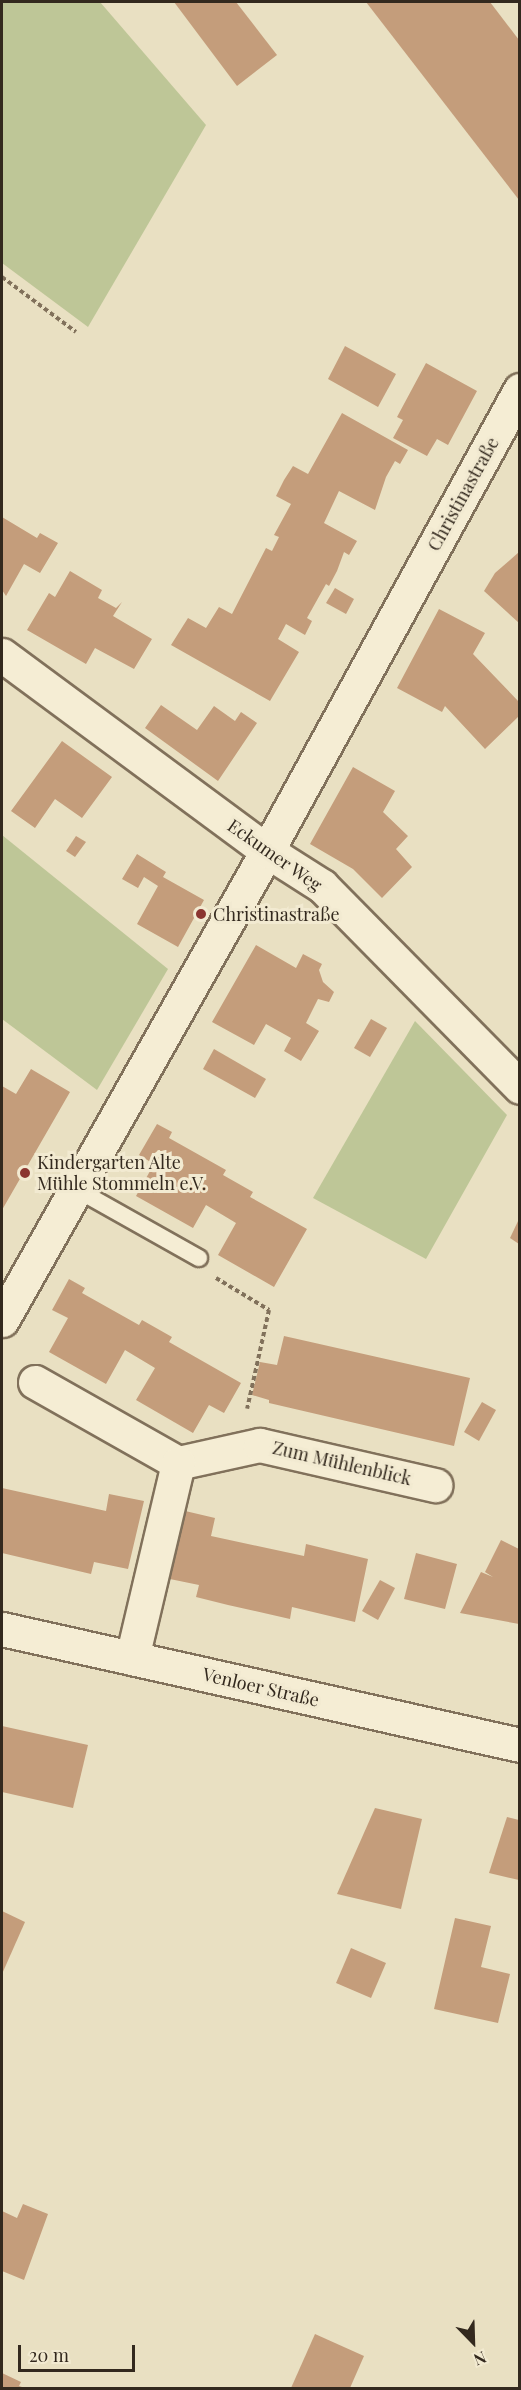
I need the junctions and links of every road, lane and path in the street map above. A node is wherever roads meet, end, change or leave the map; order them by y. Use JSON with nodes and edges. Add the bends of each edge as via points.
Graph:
{"nodes":[{"id":1,"x":2,"y":277,"type":"edge"},
{"id":2,"x":76,"y":332,"type":"dead end"},
{"id":3,"x":519,"y":390,"type":"edge"},
{"id":4,"x":2,"y":655,"type":"edge"},
{"id":5,"x":267,"y":851,"type":"junction"},
{"id":6,"x":519,"y":1088,"type":"edge"},
{"id":7,"x":76,"y":1189,"type":"junction"},
{"id":8,"x":199,"y":1258,"type":"joint"},
{"id":9,"x":2,"y":1320,"type":"edge"},
{"id":10,"x":35,"y":1382,"type":"dead end"},
{"id":11,"x":242,"y":1449,"type":"junction"},
{"id":12,"x":178,"y":1463,"type":"junction"},
{"id":13,"x":435,"y":1485,"type":"dead end"},
{"id":14,"x":2,"y":1629,"type":"edge"},
{"id":15,"x":132,"y":1658,"type":"junction"},
{"id":16,"x":519,"y":1745,"type":"edge"}],
"edges":[{"from":1,"to":2,"type":"path"},
{"from":3,"to":5,"type":"street","name":"Christinastraße"},
{"from":4,"to":5,"type":"street","name":"Eckumer Weg"},
{"from":5,"to":6,"type":"street","name":"Eckumer Weg","via":[[322,886]]},
{"from":5,"to":7,"type":"street","name":"Christinastraße"},
{"from":7,"to":8,"type":"lane"},
{"from":7,"to":9,"type":"street","name":"Christinastraße"},
{"from":8,"to":11,"type":"path","via":[[205,1272],[269,1310]]},
{"from":10,"to":12,"type":"street"},
{"from":11,"to":12,"type":"street","name":"Zum Mühlenblick"},
{"from":11,"to":13,"type":"street","name":"Zum Mühlenblick","via":[[260,1445]]},
{"from":12,"to":15,"type":"street"},
{"from":14,"to":15,"type":"street","name":"Venloer Straße"},
{"from":15,"to":16,"type":"street","name":"Venloer Straße"}]}
